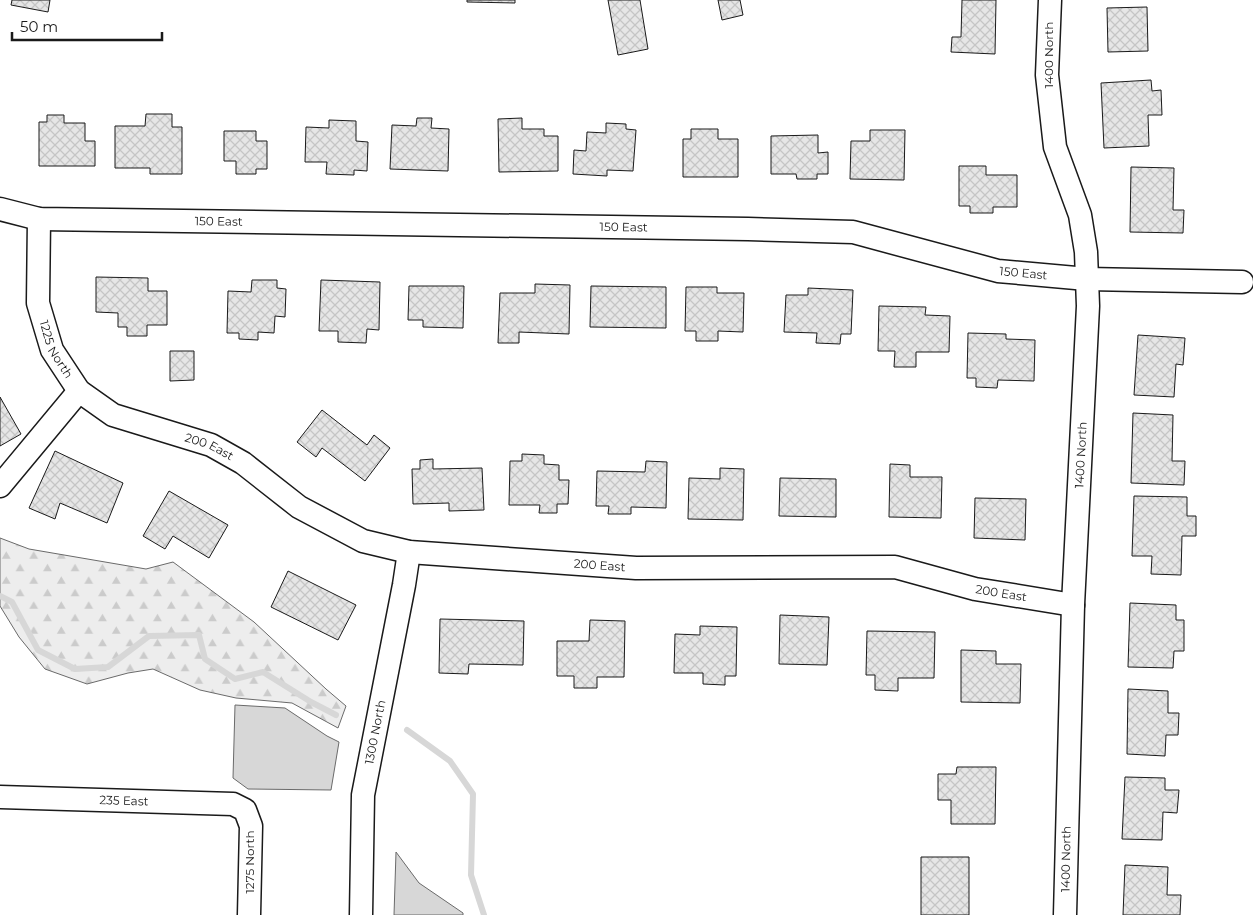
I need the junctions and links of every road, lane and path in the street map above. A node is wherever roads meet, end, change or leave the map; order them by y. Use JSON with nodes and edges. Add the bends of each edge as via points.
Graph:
{"nodes":[{"id":1,"x":1050,"y":0,"type":"edge"},
{"id":2,"x":0,"y":209,"type":"edge"},
{"id":3,"x":39,"y":218,"type":"junction"},
{"id":4,"x":1087,"y":279,"type":"junction"},
{"id":5,"x":1242,"y":282,"type":"dead end"},
{"id":6,"x":79,"y":391,"type":"junction"},
{"id":7,"x":156,"y":427,"type":"joint"},
{"id":8,"x":0,"y":486,"type":"edge"},
{"id":9,"x":409,"y":552,"type":"junction"},
{"id":10,"x":1072,"y":606,"type":"junction"},
{"id":11,"x":0,"y":797,"type":"edge"},
{"id":12,"x":245,"y":810,"type":"joint"},
{"id":13,"x":249,"y":915,"type":"edge"},
{"id":14,"x":361,"y":915,"type":"edge"},
{"id":15,"x":1065,"y":915,"type":"edge"}],
"edges":[{"from":1,"to":4,"type":"street","name":"1400 North","via":[[1047,75],[1055,147],[1080,215]]},
{"from":2,"to":3,"type":"street","name":"150 East"},
{"from":3,"to":4,"type":"street","name":"150 East","via":[[853,232],[998,272]]},
{"from":3,"to":6,"type":"street","name":"1225 North","via":[[38,303],[52,350]]},
{"from":4,"to":5,"type":"street","name":"150 East"},
{"from":4,"to":10,"type":"street","name":"1400 North"},
{"from":6,"to":7,"type":"street","name":"1225 North","via":[[113,415]]},
{"from":6,"to":8,"type":"street"},
{"from":7,"to":9,"type":"street","name":"200 East","via":[[211,445],[243,463],[299,507],[363,541]]},
{"from":9,"to":10,"type":"street","name":"200 East","via":[[636,568],[895,568],[975,589]]},
{"from":9,"to":14,"type":"street","name":"1300 North","via":[[363,795]]},
{"from":10,"to":15,"type":"street","name":"1400 North"},
{"from":11,"to":12,"type":"street","name":"235 East","via":[[233,804]]},
{"from":12,"to":13,"type":"street","name":"1275 North","via":[[251,826]]}]}
